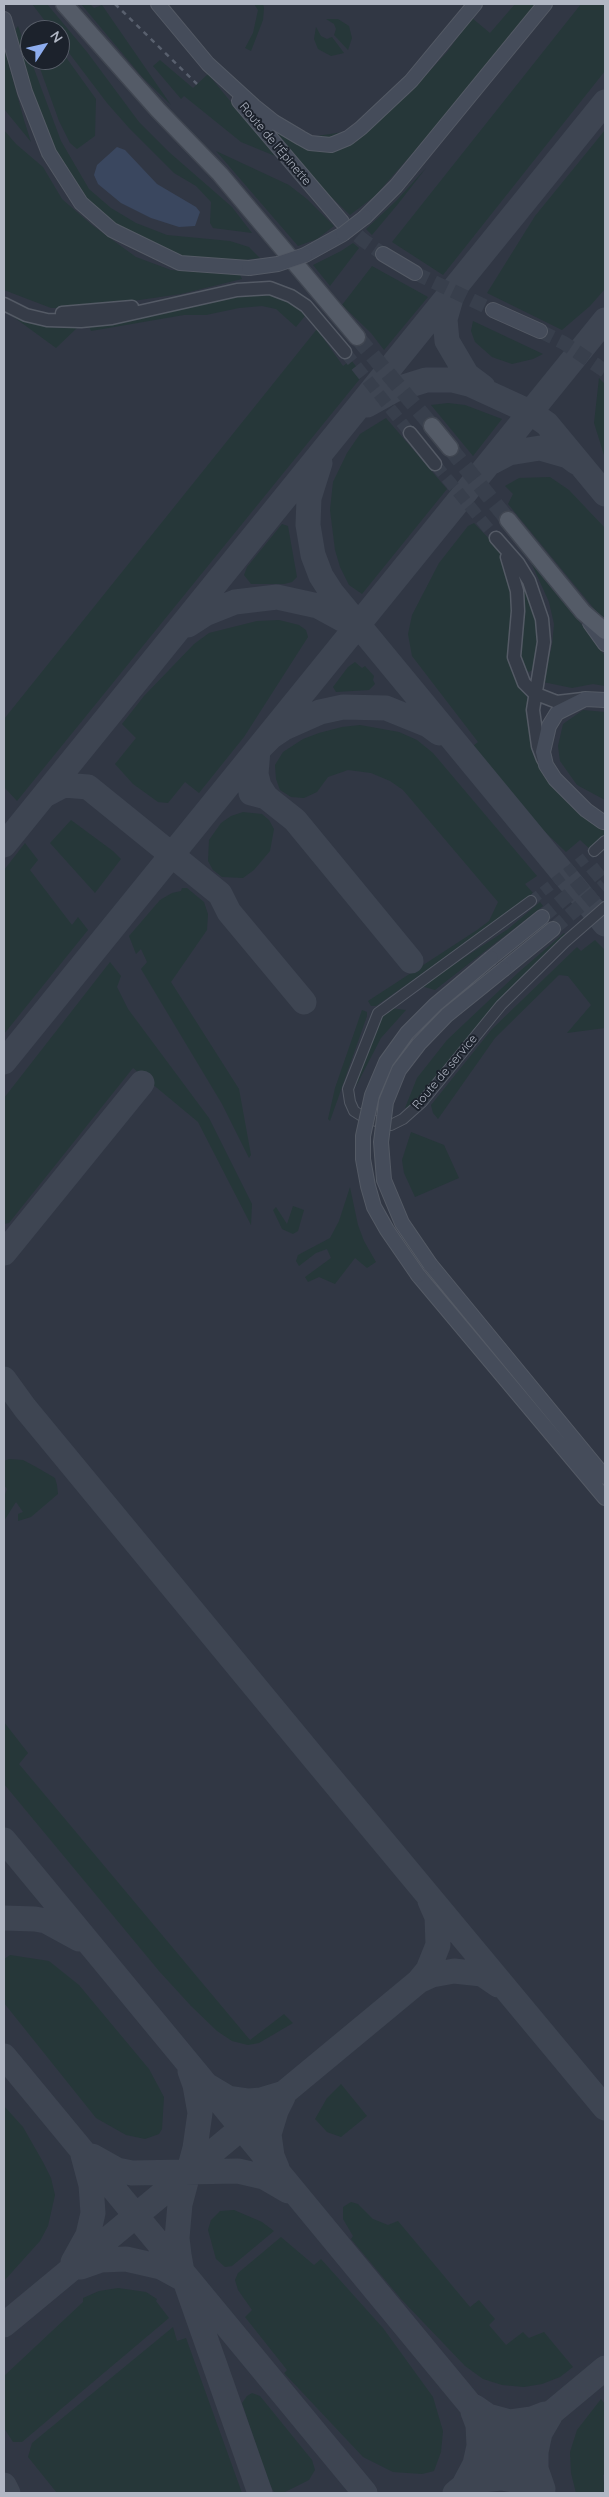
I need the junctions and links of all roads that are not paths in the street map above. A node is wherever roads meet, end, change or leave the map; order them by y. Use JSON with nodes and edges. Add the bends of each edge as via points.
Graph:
{"nodes":[{"id":1,"x":64,"y":4,"type":"edge"},
{"id":2,"x":158,"y":4,"type":"edge"},
{"id":3,"x":475,"y":4,"type":"edge"},
{"id":4,"x":545,"y":4,"type":"edge"},
{"id":5,"x":4,"y":19,"type":"edge"},
{"id":6,"x":208,"y":64,"type":"junction"},
{"id":7,"x":343,"y":228,"type":"junction"},
{"id":8,"x":383,"y":254,"type":"tunnel mouth"},
{"id":9,"x":415,"y":273,"type":"tunnel mouth"},
{"id":10,"x":4,"y":295,"type":"edge"},
{"id":11,"x":192,"y":300,"type":"junction"},
{"id":12,"x":4,"y":304,"type":"edge"},
{"id":13,"x":493,"y":310,"type":"tunnel mouth"},
{"id":14,"x":540,"y":331,"type":"tunnel mouth"},
{"id":15,"x":357,"y":337,"type":"tunnel mouth"},
{"id":16,"x":345,"y":352,"type":"tunnel mouth"},
{"id":17,"x":432,"y":426,"type":"tunnel mouth"},
{"id":18,"x":410,"y":433,"type":"tunnel mouth"},
{"id":19,"x":450,"y":448,"type":"tunnel mouth"},
{"id":20,"x":435,"y":464,"type":"tunnel mouth"},
{"id":21,"x":508,"y":520,"type":"tunnel mouth"},
{"id":22,"x":582,"y":612,"type":"junction"},
{"id":23,"x":605,"y":631,"type":"edge"},
{"id":24,"x":605,"y":644,"type":"edge"},
{"id":25,"x":534,"y":693,"type":"junction"},
{"id":26,"x":584,"y":699,"type":"junction"},
{"id":27,"x":605,"y":700,"type":"edge"},
{"id":28,"x":546,"y":765,"type":"junction"},
{"id":29,"x":604,"y":817,"type":"edge"},
{"id":30,"x":605,"y":841,"type":"edge"},
{"id":31,"x":594,"y":851,"type":"tunnel mouth"},
{"id":32,"x":531,"y":901,"type":"tunnel mouth"},
{"id":33,"x":605,"y":907,"type":"edge"},
{"id":34,"x":542,"y":917,"type":"tunnel mouth"},
{"id":35,"x":553,"y":929,"type":"tunnel mouth"},
{"id":36,"x":605,"y":1477,"type":"edge"},
{"id":37,"x":605,"y":1498,"type":"edge"}],
"edges":[{"from":1,"to":15,"type":"main road","via":[[220,174]]},
{"from":2,"to":6,"type":"main road"},
{"from":3,"to":6,"type":"main road","via":[[411,81],[361,128],[331,146],[310,142],[274,122]]},
{"from":4,"to":7,"type":"main road","bridge":true,"via":[[396,186],[365,217]]},
{"from":5,"to":7,"type":"main road","bridge":true,"via":[[25,92],[49,153],[81,203],[112,230],[180,263],[249,268],[278,264],[305,255]]},
{"from":6,"to":7,"type":"main road","name":"Route de l'Épinette"},
{"from":8,"to":9,"type":"main road"},
{"from":10,"to":11,"type":"street","via":[[37,311],[60,313]]},
{"from":11,"to":12,"type":"street","via":[[129,315],[80,321],[47,320],[26,315]]},
{"from":11,"to":16,"type":"street","via":[[237,290],[270,288],[306,306]]},
{"from":13,"to":14,"type":"main road"},
{"from":17,"to":19,"type":"main road"},
{"from":18,"to":20,"type":"street"},
{"from":21,"to":22,"type":"main road"},
{"from":22,"to":23,"type":"main road"},
{"from":22,"to":24,"type":"main road"},
{"from":25,"to":25,"type":"street","via":[[544,642],[542,619],[530,581],[496,538],[513,572],[517,591],[515,664],[524,683]]},
{"from":25,"to":26,"type":"street","via":[[557,702]]},
{"from":25,"to":28,"type":"street","via":[[538,746]]},
{"from":26,"to":27,"type":"main road"},
{"from":26,"to":28,"type":"main road","via":[[557,714],[549,726],[543,752]]},
{"from":28,"to":29,"type":"main road","via":[[571,795]]},
{"from":30,"to":31,"type":"street"},
{"from":32,"to":33,"type":"street","name":"Route de service","via":[[378,1013],[348,1089],[354,1111],[365,1118],[391,1125],[403,1119],[422,1102],[500,1005]]},
{"from":34,"to":37,"type":"main road","bridge":true,"via":[[435,1005],[407,1033],[386,1062],[372,1095],[363,1136],[364,1159],[374,1207],[418,1275]]},
{"from":35,"to":36,"type":"main road","bridge":true,"via":[[447,1015],[399,1070],[386,1102],[381,1142],[383,1171],[402,1223],[430,1264]]}]}
